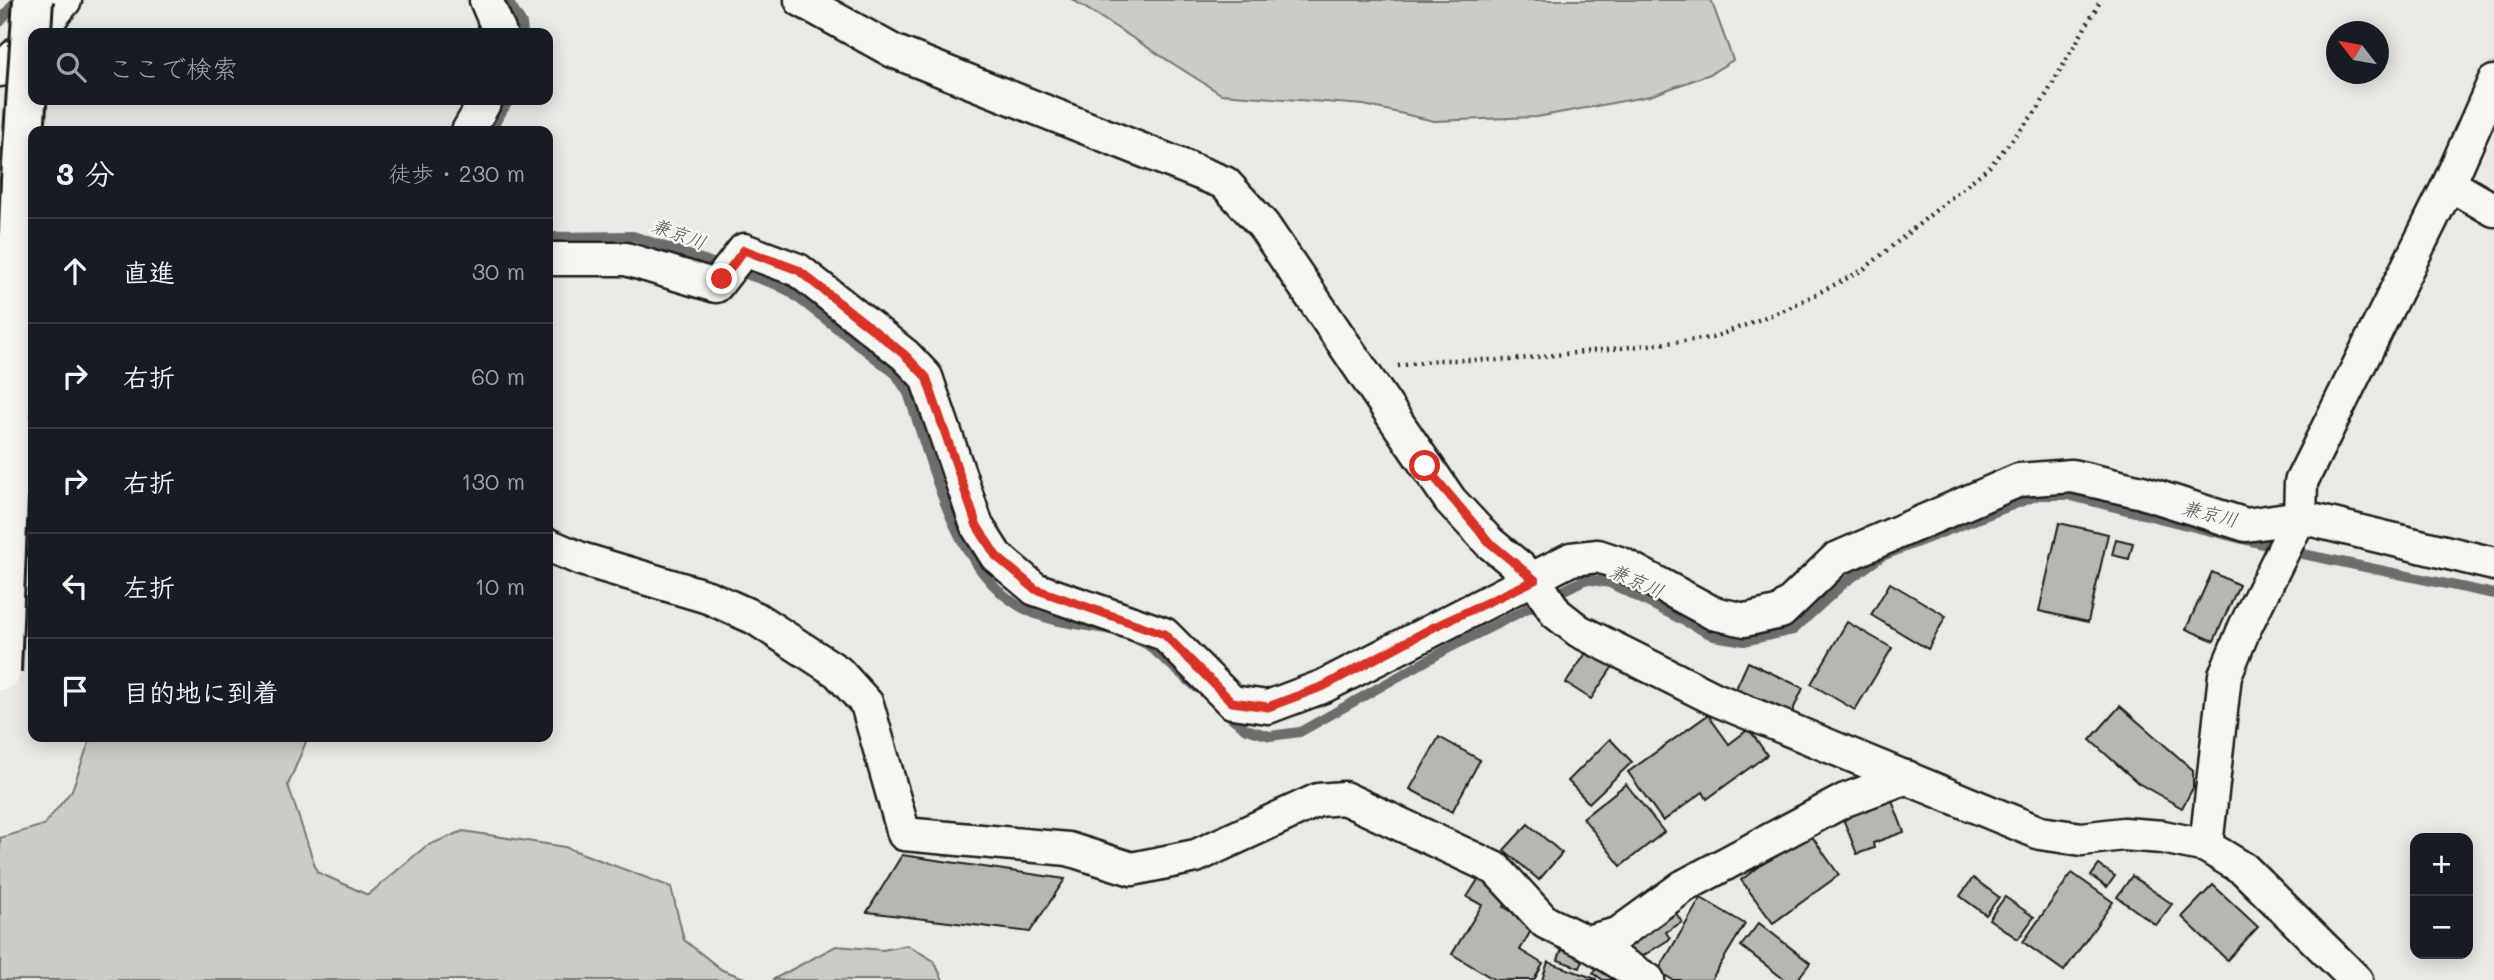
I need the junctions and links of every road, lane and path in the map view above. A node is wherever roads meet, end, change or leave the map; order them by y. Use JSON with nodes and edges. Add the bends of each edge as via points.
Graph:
{"nodes":[{"id":1,"x":13,"y":0,"type":"edge"},
{"id":2,"x":33,"y":0,"type":"edge"},
{"id":3,"x":65,"y":0,"type":"edge"},
{"id":4,"x":486,"y":0,"type":"edge"},
{"id":5,"x":802,"y":0,"type":"edge"},
{"id":6,"x":2101,"y":0,"type":"edge"},
{"id":7,"x":31,"y":28,"type":"edge"},
{"id":8,"x":42,"y":28,"type":"edge"},
{"id":9,"x":498,"y":28,"type":"edge"},
{"id":10,"x":28,"y":44,"type":"edge"},
{"id":11,"x":0,"y":70,"type":"edge"},
{"id":12,"x":28,"y":75,"type":"edge"},
{"id":13,"x":2494,"y":82,"type":"edge"},
{"id":14,"x":483,"y":105,"type":"edge"},
{"id":15,"x":471,"y":126,"type":"edge"},
{"id":16,"x":2449,"y":184,"type":"junction"},
{"id":17,"x":2494,"y":210,"type":"edge"},
{"id":18,"x":0,"y":216,"type":"edge"},
{"id":19,"x":28,"y":239,"type":"edge"},
{"id":20,"x":553,"y":259,"type":"edge"},
{"id":21,"x":1362,"y":371,"type":"junction"},
{"id":22,"x":2296,"y":524,"type":"junction"},
{"id":23,"x":553,"y":547,"type":"edge"},
{"id":24,"x":2494,"y":564,"type":"edge"},
{"id":25,"x":1543,"y":593,"type":"junction"},
{"id":26,"x":1,"y":671,"type":"edge"},
{"id":27,"x":1907,"y":777,"type":"junction"},
{"id":28,"x":2206,"y":846,"type":"junction"},
{"id":29,"x":1586,"y":942,"type":"junction"},
{"id":30,"x":1648,"y":980,"type":"edge"},
{"id":31,"x":2356,"y":980,"type":"edge"}],
"edges":[{"from":1,"to":18,"type":"highway"},
{"from":2,"to":7,"type":"highway","bridge":true},
{"from":3,"to":8,"type":"street"},
{"from":4,"to":9,"type":"street"},
{"from":5,"to":21,"type":"street","via":[[893,51],[1224,183],[1263,225]]},
{"from":6,"to":21,"type":"path","via":[[2038,108],[1990,166],[1863,270],[1790,308],[1712,338],[1510,360],[1437,360]]},
{"from":10,"to":11,"type":"street"},
{"from":12,"to":26,"type":"highway","bridge":true},
{"from":13,"to":16,"type":"street"},
{"from":14,"to":15,"type":"street"},
{"from":16,"to":17,"type":"street"},
{"from":16,"to":22,"type":"street","via":[[2301,482]]},
{"from":18,"to":19,"type":"street"},
{"from":20,"to":25,"type":"street","via":[[626,259],[716,286],[744,250],[798,270],[926,377],[977,526],[996,556],[1035,589],[1164,634],[1232,702],[1268,707],[1324,686],[1434,627]]},
{"from":21,"to":25,"type":"street","via":[[1450,500]]},
{"from":22,"to":24,"type":"street"},
{"from":22,"to":25,"type":"street","via":[[2246,525],[2143,492],[2072,476],[2042,476],[2019,480],[1836,559],[1781,612],[1769,615],[1745,620],[1713,613],[1598,556],[1571,559]]},
{"from":22,"to":28,"type":"street","via":[[2225,675]]},
{"from":23,"to":29,"type":"street","via":[[708,597],[755,618],[838,672],[867,704],[904,834],[1068,849],[1132,869],[1196,856],[1318,800],[1344,798],[1496,869],[1545,922]]},
{"from":25,"to":27,"type":"street","via":[[1579,631],[1715,699]]},
{"from":27,"to":28,"type":"street","via":[[2040,833],[2082,839],[2123,834]]},
{"from":27,"to":29,"type":"street","via":[[1845,800],[1684,886],[1618,934]]},
{"from":28,"to":31,"type":"street","via":[[2244,869]]},
{"from":29,"to":30,"type":"street"}]}
